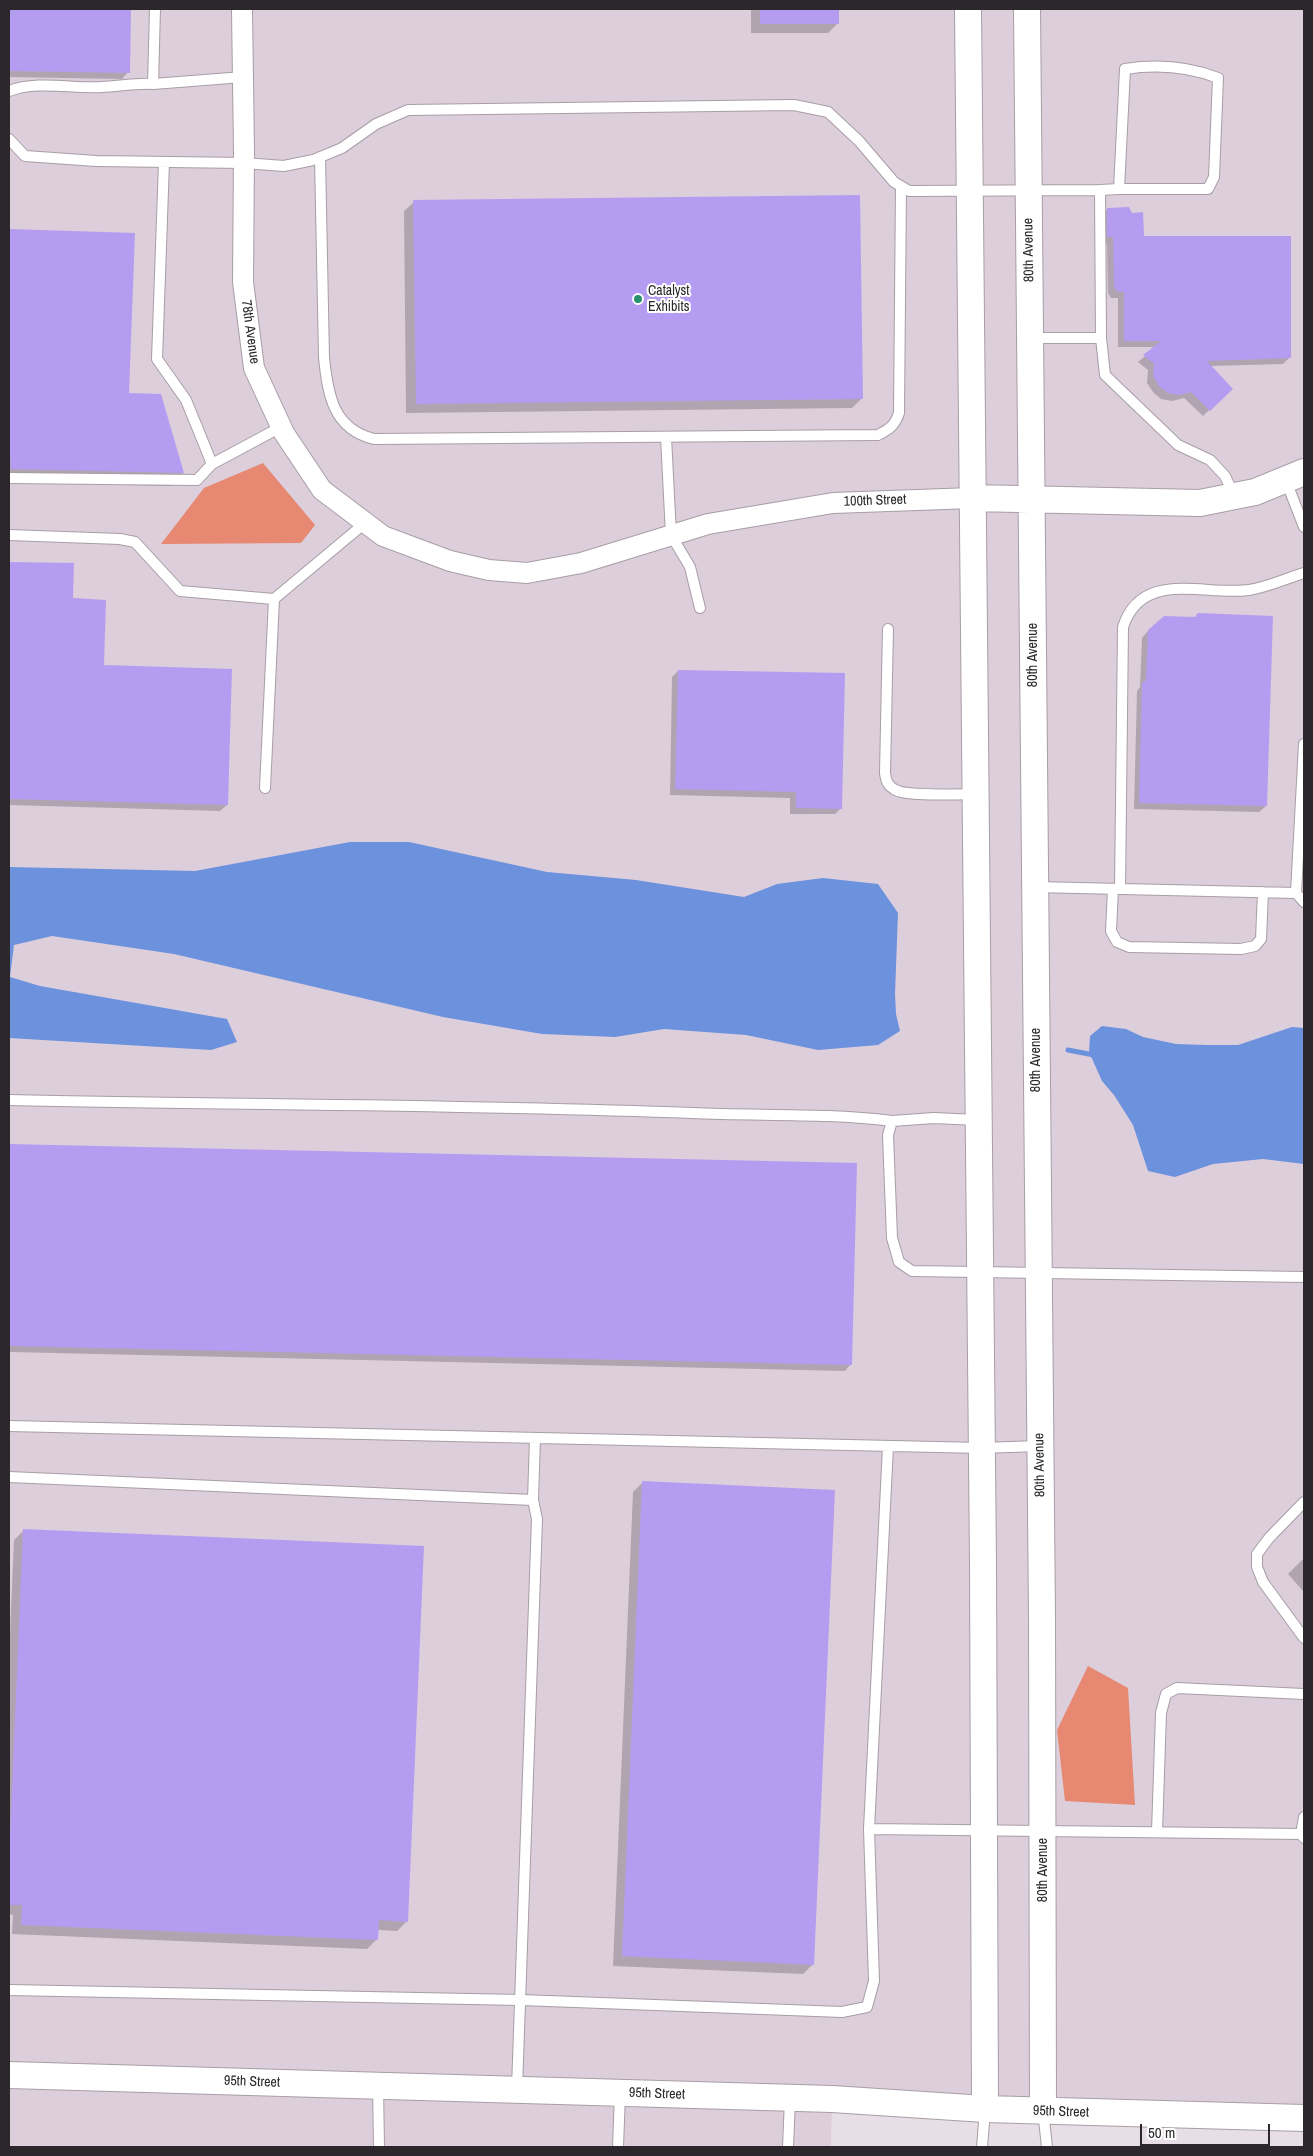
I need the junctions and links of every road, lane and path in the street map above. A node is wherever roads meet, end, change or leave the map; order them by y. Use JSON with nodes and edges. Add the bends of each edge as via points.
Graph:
{"nodes":[{"id":1,"x":155,"y":9,"type":"edge"},
{"id":2,"x":242,"y":9,"type":"edge"},
{"id":3,"x":968,"y":9,"type":"edge"},
{"id":4,"x":1027,"y":9,"type":"edge"},
{"id":5,"x":243,"y":78,"type":"junction"},
{"id":6,"x":153,"y":84,"type":"junction"},
{"id":7,"x":9,"y":91,"type":"edge"},
{"id":8,"x":9,"y":139,"type":"edge"},
{"id":9,"x":320,"y":157,"type":"junction"},
{"id":10,"x":164,"y":162,"type":"junction"},
{"id":11,"x":244,"y":162,"type":"junction"},
{"id":12,"x":901,"y":186,"type":"junction"},
{"id":13,"x":1119,"y":189,"type":"junction"},
{"id":14,"x":1029,"y":190,"type":"junction"},
{"id":15,"x":1100,"y":190,"type":"junction"},
{"id":16,"x":970,"y":191,"type":"junction"},
{"id":17,"x":1030,"y":338,"type":"junction"},
{"id":18,"x":1101,"y":338,"type":"junction"},
{"id":19,"x":281,"y":427,"type":"junction"},
{"id":20,"x":666,"y":437,"type":"junction"},
{"id":21,"x":212,"y":464,"type":"junction"},
{"id":22,"x":1295,"y":476,"type":"edge"},
{"id":23,"x":9,"y":478,"type":"edge"},
{"id":24,"x":1234,"y":496,"type":"junction"},
{"id":25,"x":973,"y":498,"type":"junction"},
{"id":26,"x":1032,"y":500,"type":"junction"},
{"id":27,"x":365,"y":522,"type":"junction"},
{"id":28,"x":1304,"y":528,"type":"edge"},
{"id":29,"x":9,"y":535,"type":"edge"},
{"id":30,"x":671,"y":535,"type":"junction"},
{"id":31,"x":450,"y":561,"type":"joint"},
{"id":32,"x":1304,"y":573,"type":"edge"},
{"id":33,"x":274,"y":599,"type":"junction"},
{"id":34,"x":700,"y":608,"type":"dead end"},
{"id":35,"x":888,"y":628,"type":"dead end"},
{"id":36,"x":1304,"y":744,"type":"edge"},
{"id":37,"x":265,"y":788,"type":"dead end"},
{"id":38,"x":975,"y":794,"type":"junction"},
{"id":39,"x":1034,"y":887,"type":"junction"},
{"id":40,"x":1116,"y":889,"type":"junction"},
{"id":41,"x":1263,"y":892,"type":"junction"},
{"id":42,"x":1296,"y":893,"type":"junction"},
{"id":43,"x":1304,"y":902,"type":"edge"},
{"id":44,"x":9,"y":1100,"type":"edge"},
{"id":45,"x":977,"y":1120,"type":"junction"},
{"id":46,"x":892,"y":1121,"type":"junction"},
{"id":47,"x":1037,"y":1272,"type":"junction"},
{"id":48,"x":979,"y":1273,"type":"junction"},
{"id":49,"x":1304,"y":1277,"type":"edge"},
{"id":50,"x":9,"y":1426,"type":"edge"},
{"id":51,"x":535,"y":1438,"type":"junction"},
{"id":52,"x":888,"y":1446,"type":"junction"},
{"id":53,"x":1040,"y":1446,"type":"junction"},
{"id":54,"x":981,"y":1448,"type":"junction"},
{"id":55,"x":9,"y":1477,"type":"edge"},
{"id":56,"x":534,"y":1500,"type":"junction"},
{"id":57,"x":1304,"y":1502,"type":"edge"},
{"id":58,"x":1304,"y":1638,"type":"edge"},
{"id":59,"x":1304,"y":1694,"type":"edge"},
{"id":60,"x":1304,"y":1817,"type":"edge"},
{"id":61,"x":870,"y":1829,"type":"junction"},
{"id":62,"x":984,"y":1830,"type":"junction"},
{"id":63,"x":1043,"y":1830,"type":"junction"},
{"id":64,"x":1157,"y":1832,"type":"junction"},
{"id":65,"x":1302,"y":1836,"type":"edge"},
{"id":66,"x":9,"y":1990,"type":"edge"},
{"id":67,"x":520,"y":2000,"type":"junction"},
{"id":68,"x":9,"y":2075,"type":"edge"},
{"id":69,"x":378,"y":2086,"type":"junction"},
{"id":70,"x":518,"y":2090,"type":"junction"},
{"id":71,"x":620,"y":2093,"type":"junction"},
{"id":72,"x":790,"y":2098,"type":"junction"},
{"id":73,"x":986,"y":2109,"type":"junction"},
{"id":74,"x":1043,"y":2111,"type":"junction"},
{"id":75,"x":1304,"y":2118,"type":"edge"},
{"id":76,"x":379,"y":2147,"type":"edge"},
{"id":77,"x":618,"y":2147,"type":"edge"},
{"id":78,"x":788,"y":2147,"type":"edge"},
{"id":79,"x":982,"y":2147,"type":"edge"},
{"id":80,"x":1047,"y":2147,"type":"edge"}],
"edges":[{"from":1,"to":6,"type":"lane"},
{"from":2,"to":5,"type":"street","name":"78th Avenue"},
{"from":3,"to":16,"type":"street"},
{"from":4,"to":14,"type":"street","name":"80th Avenue"},
{"from":5,"to":6,"type":"lane"},
{"from":5,"to":11,"type":"street","name":"78th Avenue"},
{"from":6,"to":7,"type":"lane","via":[[22,86]]},
{"from":8,"to":10,"type":"lane","via":[[25,156]]},
{"from":9,"to":11,"type":"lane","via":[[284,166]]},
{"from":9,"to":12,"type":"lane","via":[[342,148],[376,124],[408,110],[794,105],[828,112]]},
{"from":9,"to":20,"type":"lane","via":[[324,358],[327,386],[336,412],[348,428],[360,436],[374,439]]},
{"from":10,"to":11,"type":"lane"},
{"from":10,"to":21,"type":"lane","via":[[157,358],[186,400]]},
{"from":11,"to":19,"type":"street","name":"78th Avenue","via":[[243,282],[254,368]]},
{"from":12,"to":16,"type":"lane","via":[[909,191]]},
{"from":12,"to":20,"type":"lane","via":[[900,413],[889,430],[878,435]]},
{"from":13,"to":13,"type":"lane","via":[[1125,69],[1148,66],[1195,69],[1218,78],[1214,177],[1208,189]]},
{"from":13,"to":15,"type":"lane"},
{"from":14,"to":15,"type":"lane"},
{"from":14,"to":16,"type":"lane"},
{"from":14,"to":17,"type":"street","name":"80th Avenue"},
{"from":15,"to":18,"type":"lane"},
{"from":16,"to":25,"type":"street"},
{"from":17,"to":18,"type":"lane"},
{"from":17,"to":26,"type":"street","name":"80th Avenue"},
{"from":18,"to":24,"type":"lane","via":[[1105,375],[1178,445],[1210,460],[1225,476]]},
{"from":19,"to":21,"type":"lane"},
{"from":19,"to":27,"type":"street","name":"78th Avenue","via":[[322,490]]},
{"from":20,"to":30,"type":"lane"},
{"from":21,"to":23,"type":"lane","via":[[197,480]]},
{"from":22,"to":24,"type":"street","name":"100th Street","via":[[1255,492]]},
{"from":22,"to":28,"type":"lane"},
{"from":24,"to":26,"type":"street","name":"100th Street","via":[[1200,503]]},
{"from":25,"to":26,"type":"street","name":"100th Street"},
{"from":25,"to":30,"type":"street","name":"100th Street","via":[[833,503],[708,524]]},
{"from":25,"to":38,"type":"street"},
{"from":26,"to":39,"type":"street","name":"80th Avenue"},
{"from":27,"to":31,"type":"street","name":"78th Avenue","via":[[383,536]]},
{"from":27,"to":33,"type":"lane"},
{"from":29,"to":33,"type":"lane","via":[[135,542],[180,591]]},
{"from":30,"to":31,"type":"street","name":"100th Street","via":[[581,564],[527,573],[489,570]]},
{"from":30,"to":34,"type":"lane","via":[[690,567]]},
{"from":32,"to":40,"type":"lane","via":[[1252,589],[1153,591],[1139,599],[1128,613],[1123,627]]},
{"from":33,"to":37,"type":"lane"},
{"from":35,"to":38,"type":"lane","via":[[887,783],[895,790],[907,793]]},
{"from":36,"to":42,"type":"lane"},
{"from":38,"to":45,"type":"street"},
{"from":39,"to":40,"type":"lane"},
{"from":39,"to":47,"type":"street","name":"80th Avenue"},
{"from":40,"to":41,"type":"lane"},
{"from":40,"to":41,"type":"lane","via":[[1111,931],[1117,942],[1129,947],[1241,949],[1255,946],[1261,939]]},
{"from":41,"to":42,"type":"lane"},
{"from":42,"to":43,"type":"lane"},
{"from":44,"to":46,"type":"lane","via":[[562,1108],[853,1116]]},
{"from":45,"to":46,"type":"lane","via":[[934,1118]]},
{"from":45,"to":48,"type":"street"},
{"from":46,"to":48,"type":"lane","via":[[888,1135],[892,1238],[898,1262],[912,1271]]},
{"from":47,"to":48,"type":"lane"},
{"from":47,"to":49,"type":"lane"},
{"from":47,"to":53,"type":"street","name":"80th Avenue"},
{"from":48,"to":54,"type":"street"},
{"from":50,"to":51,"type":"lane"},
{"from":51,"to":52,"type":"lane"},
{"from":51,"to":56,"type":"lane"},
{"from":52,"to":54,"type":"lane"},
{"from":52,"to":61,"type":"lane"},
{"from":53,"to":54,"type":"lane"},
{"from":53,"to":63,"type":"street","name":"80th Avenue"},
{"from":54,"to":62,"type":"street"},
{"from":55,"to":56,"type":"lane"},
{"from":56,"to":67,"type":"lane","via":[[537,1519]]},
{"from":57,"to":58,"type":"lane","via":[[1257,1554],[1257,1567],[1263,1582]]},
{"from":59,"to":64,"type":"lane","via":[[1177,1688],[1166,1694],[1161,1713]]},
{"from":60,"to":65,"type":"lane"},
{"from":61,"to":62,"type":"lane"},
{"from":61,"to":67,"type":"lane","via":[[874,1981],[867,2007],[842,2012]]},
{"from":62,"to":63,"type":"lane"},
{"from":62,"to":73,"type":"street"},
{"from":63,"to":64,"type":"lane"},
{"from":63,"to":74,"type":"street","name":"80th Avenue"},
{"from":64,"to":65,"type":"lane"},
{"from":66,"to":67,"type":"lane"},
{"from":67,"to":70,"type":"lane"},
{"from":68,"to":69,"type":"street","name":"95th Street"},
{"from":69,"to":70,"type":"street","name":"95th Street"},
{"from":69,"to":76,"type":"lane"},
{"from":70,"to":71,"type":"street","name":"95th Street"},
{"from":71,"to":72,"type":"street","name":"95th Street"},
{"from":71,"to":77,"type":"lane"},
{"from":72,"to":73,"type":"street","name":"95th Street"},
{"from":72,"to":78,"type":"lane"},
{"from":73,"to":74,"type":"street","name":"95th Street"},
{"from":73,"to":79,"type":"lane"},
{"from":74,"to":75,"type":"street","name":"95th Street"},
{"from":74,"to":80,"type":"lane"}]}
